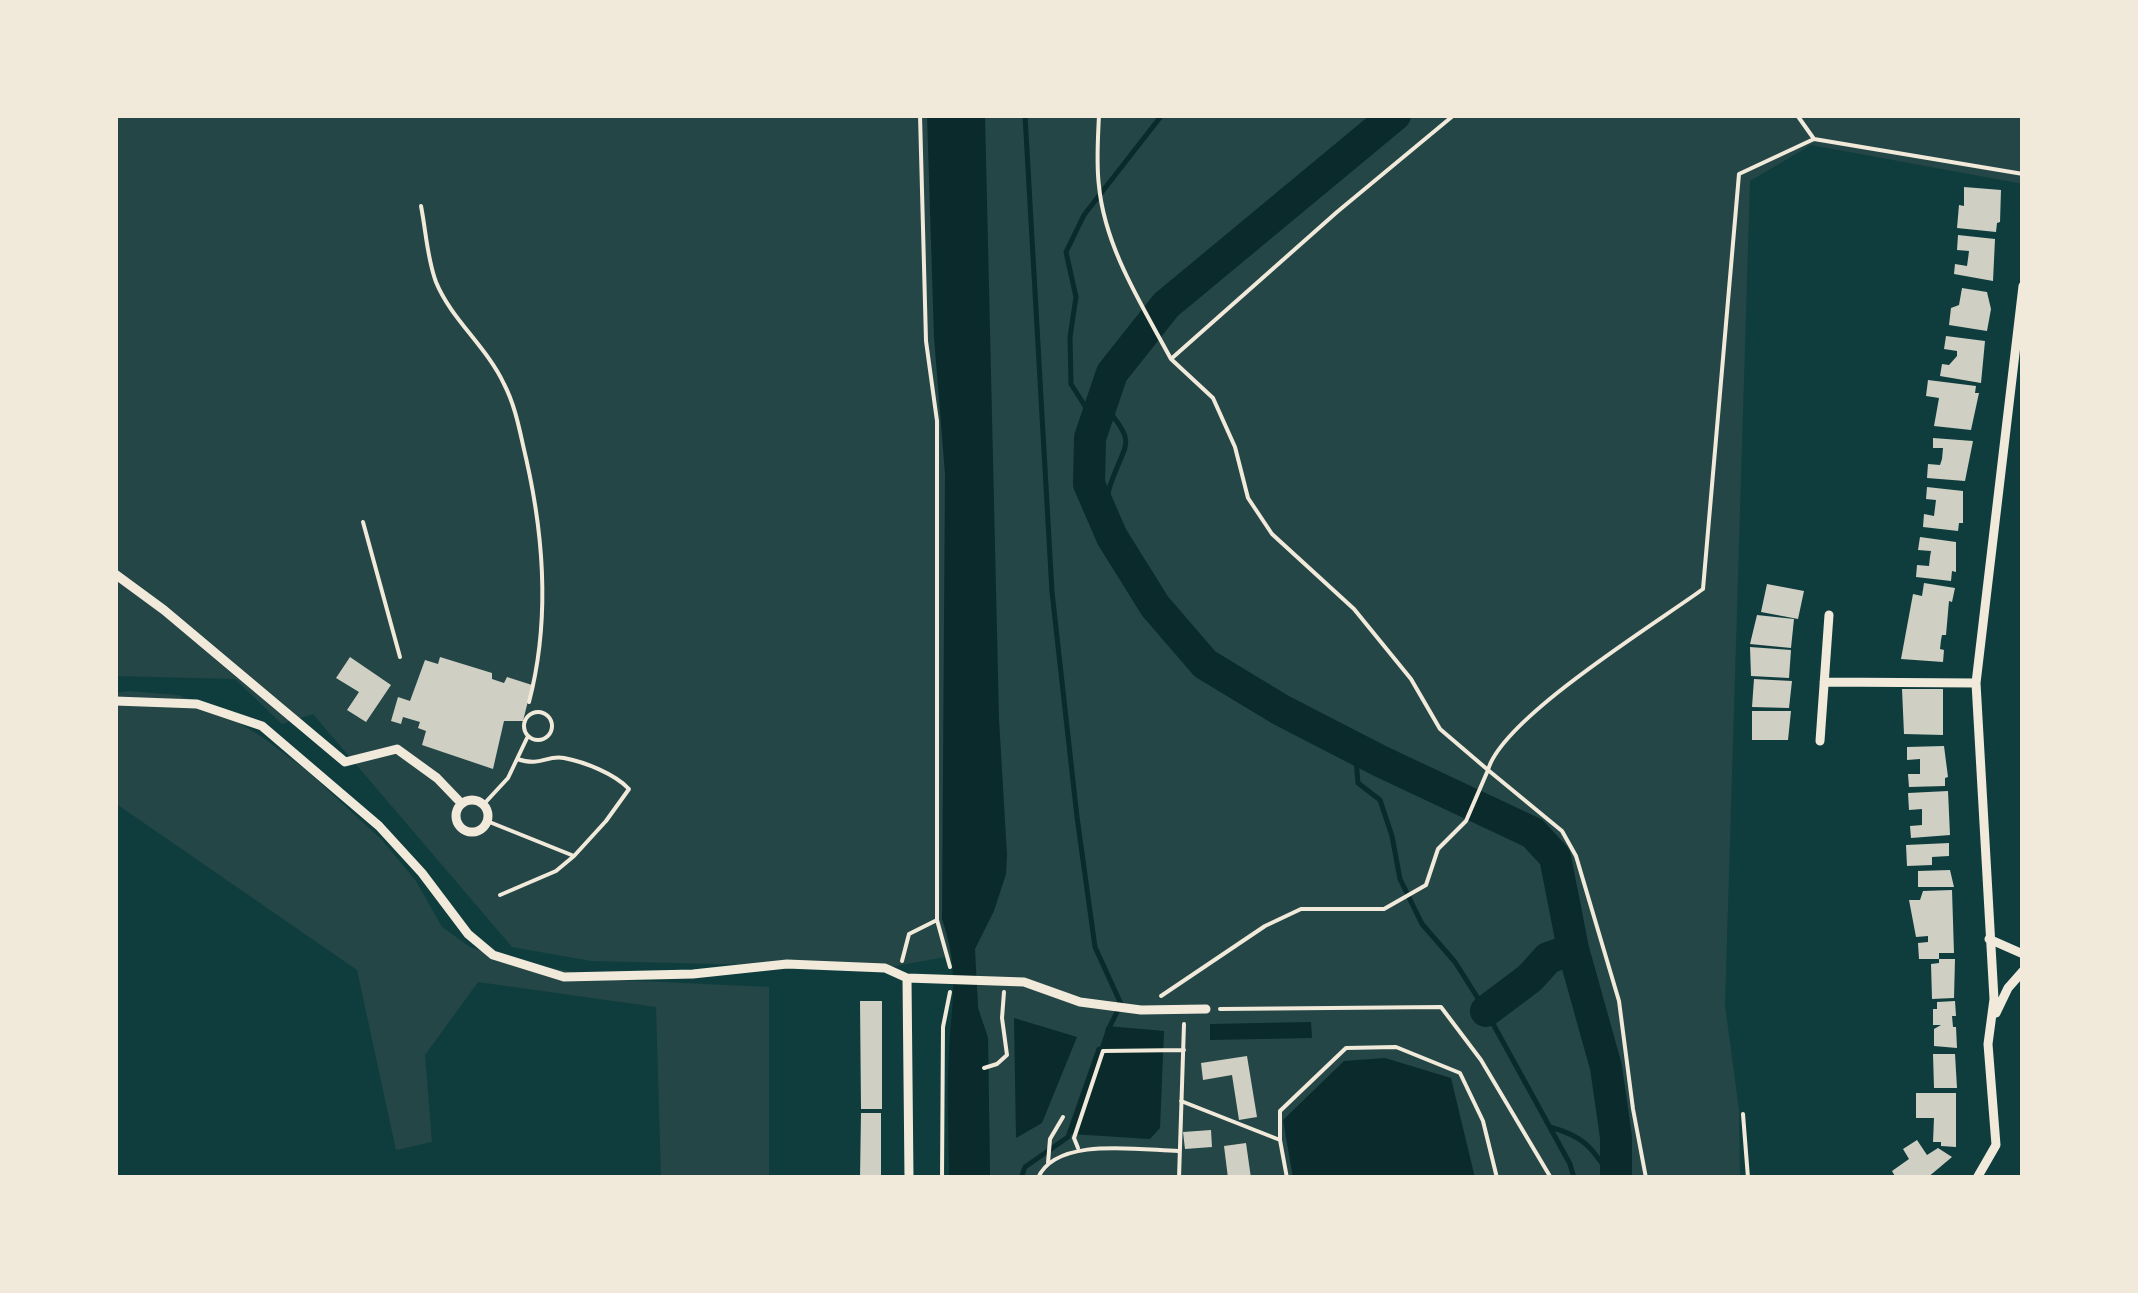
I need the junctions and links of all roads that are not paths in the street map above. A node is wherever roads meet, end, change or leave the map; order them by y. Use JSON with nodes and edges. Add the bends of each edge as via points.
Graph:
{"nodes":[{"id":1,"x":2023,"y":286,"type":"edge"},
{"id":2,"x":2021,"y":307,"type":"edge"},
{"id":3,"x":2023,"y":365,"type":"edge"},
{"id":4,"x":2011,"y":372,"type":"junction"},
{"id":5,"x":115,"y":574,"type":"edge"},
{"id":6,"x":1828,"y":615,"type":"dead end"},
{"id":7,"x":1824,"y":682,"type":"junction"},
{"id":8,"x":1976,"y":683,"type":"junction"},
{"id":9,"x":115,"y":701,"type":"edge"},
{"id":10,"x":528,"y":736,"type":"junction"},
{"id":11,"x":1820,"y":741,"type":"dead end"},
{"id":12,"x":517,"y":758,"type":"junction"},
{"id":13,"x":461,"y":803,"type":"junction"},
{"id":14,"x":484,"y":804,"type":"junction"},
{"id":15,"x":487,"y":821,"type":"junction"},
{"id":16,"x":574,"y":856,"type":"junction"},
{"id":17,"x":500,"y":896,"type":"dead end"},
{"id":18,"x":1989,"y":940,"type":"junction"},
{"id":19,"x":2023,"y":954,"type":"edge"},
{"id":20,"x":2023,"y":971,"type":"edge"},
{"id":21,"x":903,"y":976,"type":"junction"},
{"id":22,"x":1206,"y":1009,"type":"road end"},
{"id":23,"x":1992,"y":1020,"type":"junction"},
{"id":24,"x":1743,"y":1114,"type":"dead end"},
{"id":25,"x":910,"y":1178,"type":"edge"},
{"id":26,"x":1748,"y":1178,"type":"edge"},
{"id":27,"x":1977,"y":1178,"type":"edge"}],
"edges":[{"from":1,"to":2,"type":"street"},
{"from":2,"to":4,"type":"street"},
{"from":3,"to":4,"type":"street"},
{"from":4,"to":8,"type":"street"},
{"from":5,"to":13,"type":"street","via":[[345,762],[397,749]]},
{"from":6,"to":7,"type":"street"},
{"from":7,"to":8,"type":"street"},
{"from":7,"to":11,"type":"street"},
{"from":8,"to":18,"type":"street"},
{"from":9,"to":21,"type":"street","via":[[198,704],[262,726],[379,826],[493,956],[564,977],[787,964],[885,968]]},
{"from":10,"to":10,"type":"lane","via":[[528,715],[549,716],[553,724],[546,738]]},
{"from":10,"to":12,"type":"lane"},
{"from":12,"to":14,"type":"lane"},
{"from":12,"to":16,"type":"lane","via":[[533,764],[562,758],[629,789]]},
{"from":13,"to":14,"type":"street"},
{"from":13,"to":15,"type":"street","via":[[460,828],[475,832]]},
{"from":14,"to":15,"type":"street"},
{"from":15,"to":16,"type":"lane"},
{"from":16,"to":17,"type":"lane","via":[[556,872]]},
{"from":18,"to":19,"type":"street"},
{"from":18,"to":23,"type":"street"},
{"from":20,"to":23,"type":"street"},
{"from":21,"to":22,"type":"street","via":[[1024,982],[1080,1002],[1136,1009]]},
{"from":21,"to":25,"type":"street"},
{"from":23,"to":27,"type":"street","via":[[1996,1145]]},
{"from":24,"to":26,"type":"lane"}]}
